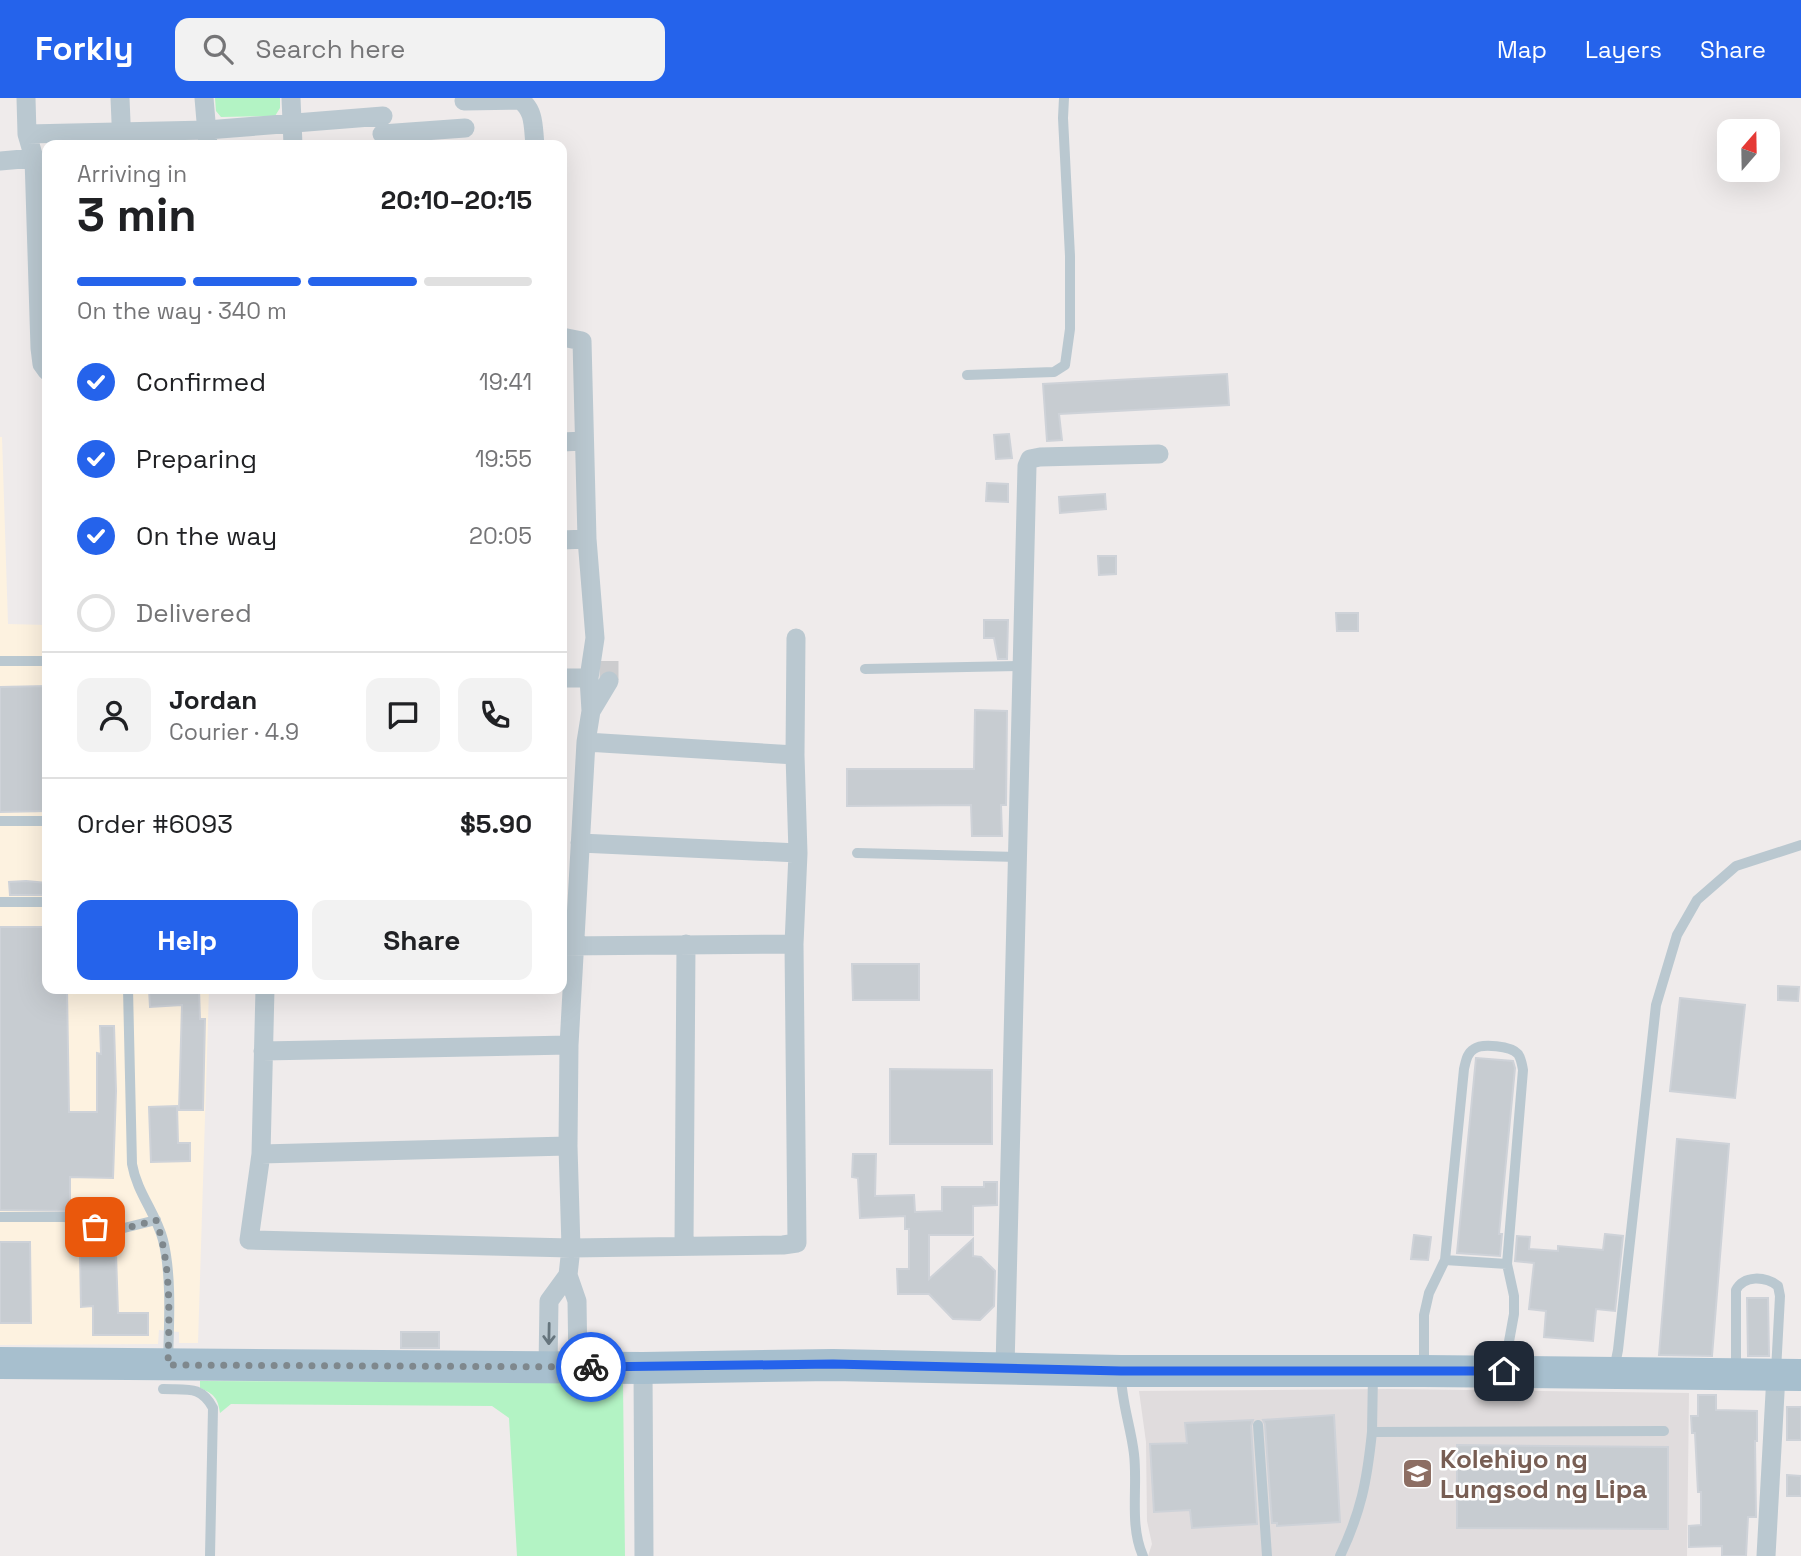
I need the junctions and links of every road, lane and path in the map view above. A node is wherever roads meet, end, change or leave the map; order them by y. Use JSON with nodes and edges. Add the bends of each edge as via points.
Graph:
{"nodes":[{"id":1,"x":26,"y":98,"type":"edge"},
{"id":2,"x":120,"y":98,"type":"edge"},
{"id":3,"x":204,"y":98,"type":"edge"},
{"id":4,"x":291,"y":98,"type":"edge"},
{"id":5,"x":1065,"y":98,"type":"edge"},
{"id":6,"x":464,"y":99,"type":"edge"},
{"id":7,"x":292,"y":121,"type":"junction"},
{"id":8,"x":383,"y":123,"type":"edge"},
{"id":9,"x":27,"y":134,"type":"junction"},
{"id":10,"x":207,"y":137,"type":"edge"},
{"id":11,"x":465,"y":137,"type":"edge"},
{"id":12,"x":122,"y":139,"type":"edge"},
{"id":13,"x":293,"y":140,"type":"edge"},
{"id":14,"x":534,"y":140,"type":"edge"},
{"id":15,"x":34,"y":158,"type":"junction"},
{"id":16,"x":0,"y":161,"type":"edge"},
{"id":17,"x":567,"y":338,"type":"edge"},
{"id":18,"x":42,"y":365,"type":"edge"},
{"id":19,"x":967,"y":375,"type":"dead end"},
{"id":20,"x":584,"y":441,"type":"junction"},
{"id":21,"x":567,"y":442,"type":"edge"},
{"id":22,"x":1158,"y":454,"type":"dead end"},
{"id":23,"x":587,"y":539,"type":"junction"},
{"id":24,"x":567,"y":540,"type":"edge"},
{"id":25,"x":595,"y":638,"type":"junction"},
{"id":26,"x":796,"y":638,"type":"dead end"},
{"id":27,"x":0,"y":661,"type":"edge"},
{"id":28,"x":42,"y":661,"type":"edge"},
{"id":29,"x":609,"y":661,"type":"tunnel mouth"},
{"id":30,"x":1023,"y":666,"type":"junction"},
{"id":31,"x":865,"y":668,"type":"dead end"},
{"id":32,"x":567,"y":678,"type":"edge"},
{"id":33,"x":589,"y":678,"type":"junction"},
{"id":34,"x":609,"y":681,"type":"tunnel mouth"},
{"id":35,"x":590,"y":711,"type":"junction"},
{"id":36,"x":586,"y":741,"type":"junction"},
{"id":37,"x":795,"y":755,"type":"junction"},
{"id":38,"x":0,"y":821,"type":"edge"},
{"id":39,"x":42,"y":821,"type":"edge"},
{"id":40,"x":580,"y":843,"type":"junction"},
{"id":41,"x":1801,"y":845,"type":"edge"},
{"id":42,"x":798,"y":853,"type":"junction"},
{"id":43,"x":857,"y":853,"type":"dead end"},
{"id":44,"x":1019,"y":857,"type":"junction"},
{"id":45,"x":0,"y":902,"type":"edge"},
{"id":46,"x":42,"y":902,"type":"edge"},
{"id":47,"x":686,"y":944,"type":"junction"},
{"id":48,"x":794,"y":944,"type":"junction"},
{"id":49,"x":568,"y":946,"type":"edge"},
{"id":50,"x":128,"y":994,"type":"edge"},
{"id":51,"x":265,"y":994,"type":"edge"},
{"id":52,"x":569,"y":1045,"type":"junction"},
{"id":53,"x":263,"y":1051,"type":"junction"},
{"id":54,"x":568,"y":1146,"type":"junction"},
{"id":55,"x":261,"y":1154,"type":"junction"},
{"id":56,"x":0,"y":1217,"type":"edge"},
{"id":57,"x":156,"y":1220,"type":"junction"},
{"id":58,"x":684,"y":1245,"type":"junction"},
{"id":59,"x":571,"y":1248,"type":"junction"},
{"id":60,"x":1445,"y":1260,"type":"junction"},
{"id":61,"x":1507,"y":1264,"type":"junction"},
{"id":62,"x":568,"y":1275,"type":"junction"},
{"id":63,"x":0,"y":1363,"type":"edge"},
{"id":64,"x":563,"y":1367,"type":"junction"},
{"id":65,"x":643,"y":1368,"type":"junction"},
{"id":66,"x":1004,"y":1368,"type":"junction"},
{"id":67,"x":1121,"y":1371,"type":"junction"},
{"id":68,"x":1374,"y":1371,"type":"junction"},
{"id":69,"x":1424,"y":1371,"type":"junction"},
{"id":70,"x":1504,"y":1371,"type":"junction"},
{"id":71,"x":1613,"y":1374,"type":"junction"},
{"id":72,"x":1788,"y":1375,"type":"edge"},
{"id":73,"x":1735,"y":1376,"type":"junction"},
{"id":74,"x":166,"y":1377,"type":"junction"},
{"id":75,"x":1258,"y":1425,"type":"dead end"},
{"id":76,"x":1372,"y":1432,"type":"junction"},
{"id":77,"x":1664,"y":1432,"type":"dead end"},
{"id":78,"x":210,"y":1556,"type":"edge"},
{"id":79,"x":645,"y":1556,"type":"edge"},
{"id":80,"x":1143,"y":1556,"type":"edge"},
{"id":81,"x":1267,"y":1556,"type":"edge"},
{"id":82,"x":1340,"y":1556,"type":"edge"},
{"id":83,"x":1766,"y":1556,"type":"edge"}],
"edges":[{"from":1,"to":9,"type":"street"},
{"from":2,"to":12,"type":"street"},
{"from":3,"to":10,"type":"street"},
{"from":4,"to":7,"type":"street"},
{"from":5,"to":19,"type":"lane","via":[[1062,118],[1070,281],[1065,365],[1054,372]]},
{"from":6,"to":11,"type":"street"},
{"from":6,"to":14,"type":"street","via":[[520,100],[532,116]]},
{"from":7,"to":8,"type":"street"},
{"from":7,"to":10,"type":"street"},
{"from":7,"to":13,"type":"street"},
{"from":8,"to":11,"type":"street"},
{"from":9,"to":12,"type":"street"},
{"from":9,"to":15,"type":"street"},
{"from":10,"to":12,"type":"street"},
{"from":15,"to":16,"type":"street"},
{"from":15,"to":18,"type":"street"},
{"from":17,"to":20,"type":"street","via":[[582,341]]},
{"from":20,"to":21,"type":"street"},
{"from":20,"to":23,"type":"street"},
{"from":22,"to":30,"type":"street","via":[[1030,459]]},
{"from":23,"to":24,"type":"street"},
{"from":23,"to":25,"type":"street"},
{"from":25,"to":29,"type":"street"},
{"from":25,"to":33,"type":"street"},
{"from":26,"to":37,"type":"street"},
{"from":27,"to":28,"type":"lane"},
{"from":30,"to":31,"type":"lane"},
{"from":30,"to":44,"type":"street"},
{"from":32,"to":33,"type":"street"},
{"from":33,"to":35,"type":"street"},
{"from":34,"to":35,"type":"street"},
{"from":35,"to":36,"type":"street"},
{"from":36,"to":37,"type":"street"},
{"from":36,"to":40,"type":"street"},
{"from":37,"to":42,"type":"street"},
{"from":38,"to":39,"type":"lane"},
{"from":40,"to":42,"type":"street"},
{"from":40,"to":49,"type":"street"},
{"from":41,"to":71,"type":"lane","via":[[1736,866],[1697,900],[1677,935],[1656,1005]]},
{"from":42,"to":48,"type":"street"},
{"from":43,"to":44,"type":"lane"},
{"from":44,"to":66,"type":"street"},
{"from":45,"to":46,"type":"lane"},
{"from":47,"to":48,"type":"street"},
{"from":47,"to":49,"type":"street"},
{"from":47,"to":58,"type":"street"},
{"from":48,"to":58,"type":"street","via":[[797,1243]]},
{"from":49,"to":52,"type":"street"},
{"from":50,"to":57,"type":"lane","via":[[132,1164],[135,1182]]},
{"from":51,"to":53,"type":"street"},
{"from":52,"to":53,"type":"street"},
{"from":52,"to":54,"type":"street"},
{"from":53,"to":55,"type":"street"},
{"from":54,"to":55,"type":"street"},
{"from":54,"to":59,"type":"street"},
{"from":55,"to":59,"type":"street","via":[[249,1240]]},
{"from":56,"to":57,"type":"lane","via":[[65,1217],[120,1230]]},
{"from":57,"to":74,"type":"lane","via":[[167,1267]]},
{"from":58,"to":59,"type":"street"},
{"from":59,"to":62,"type":"street"},
{"from":60,"to":61,"type":"lane"},
{"from":60,"to":61,"type":"lane","via":[[1464,1069],[1466,1057],[1480,1046],[1510,1048],[1522,1061]]},
{"from":60,"to":69,"type":"lane","via":[[1424,1315]]},
{"from":61,"to":70,"type":"lane","via":[[1514,1314]]},
{"from":62,"to":64,"type":"street","via":[[577,1301]]},
{"from":62,"to":64,"type":"street","one_way":true,"via":[[549,1301]]},
{"from":63,"to":74,"type":"main road"},
{"from":64,"to":65,"type":"main road"},
{"from":64,"to":74,"type":"main road"},
{"from":65,"to":66,"type":"main road","via":[[833,1364]]},
{"from":65,"to":79,"type":"street"},
{"from":66,"to":67,"type":"main road"},
{"from":67,"to":68,"type":"main road"},
{"from":67,"to":80,"type":"lane","via":[[1135,1458],[1136,1540]]},
{"from":68,"to":69,"type":"main road"},
{"from":68,"to":76,"type":"lane"},
{"from":69,"to":70,"type":"main road"},
{"from":70,"to":71,"type":"main road"},
{"from":71,"to":73,"type":"main road"},
{"from":72,"to":73,"type":"main road"},
{"from":72,"to":73,"type":"lane","via":[[1778,1286],[1747,1278],[1736,1290]]},
{"from":72,"to":83,"type":"street"},
{"from":74,"to":78,"type":"lane","via":[[207,1396],[214,1408]]},
{"from":75,"to":81,"type":"lane"},
{"from":76,"to":77,"type":"lane"},
{"from":76,"to":82,"type":"lane","via":[[1367,1480],[1356,1522]]}]}
